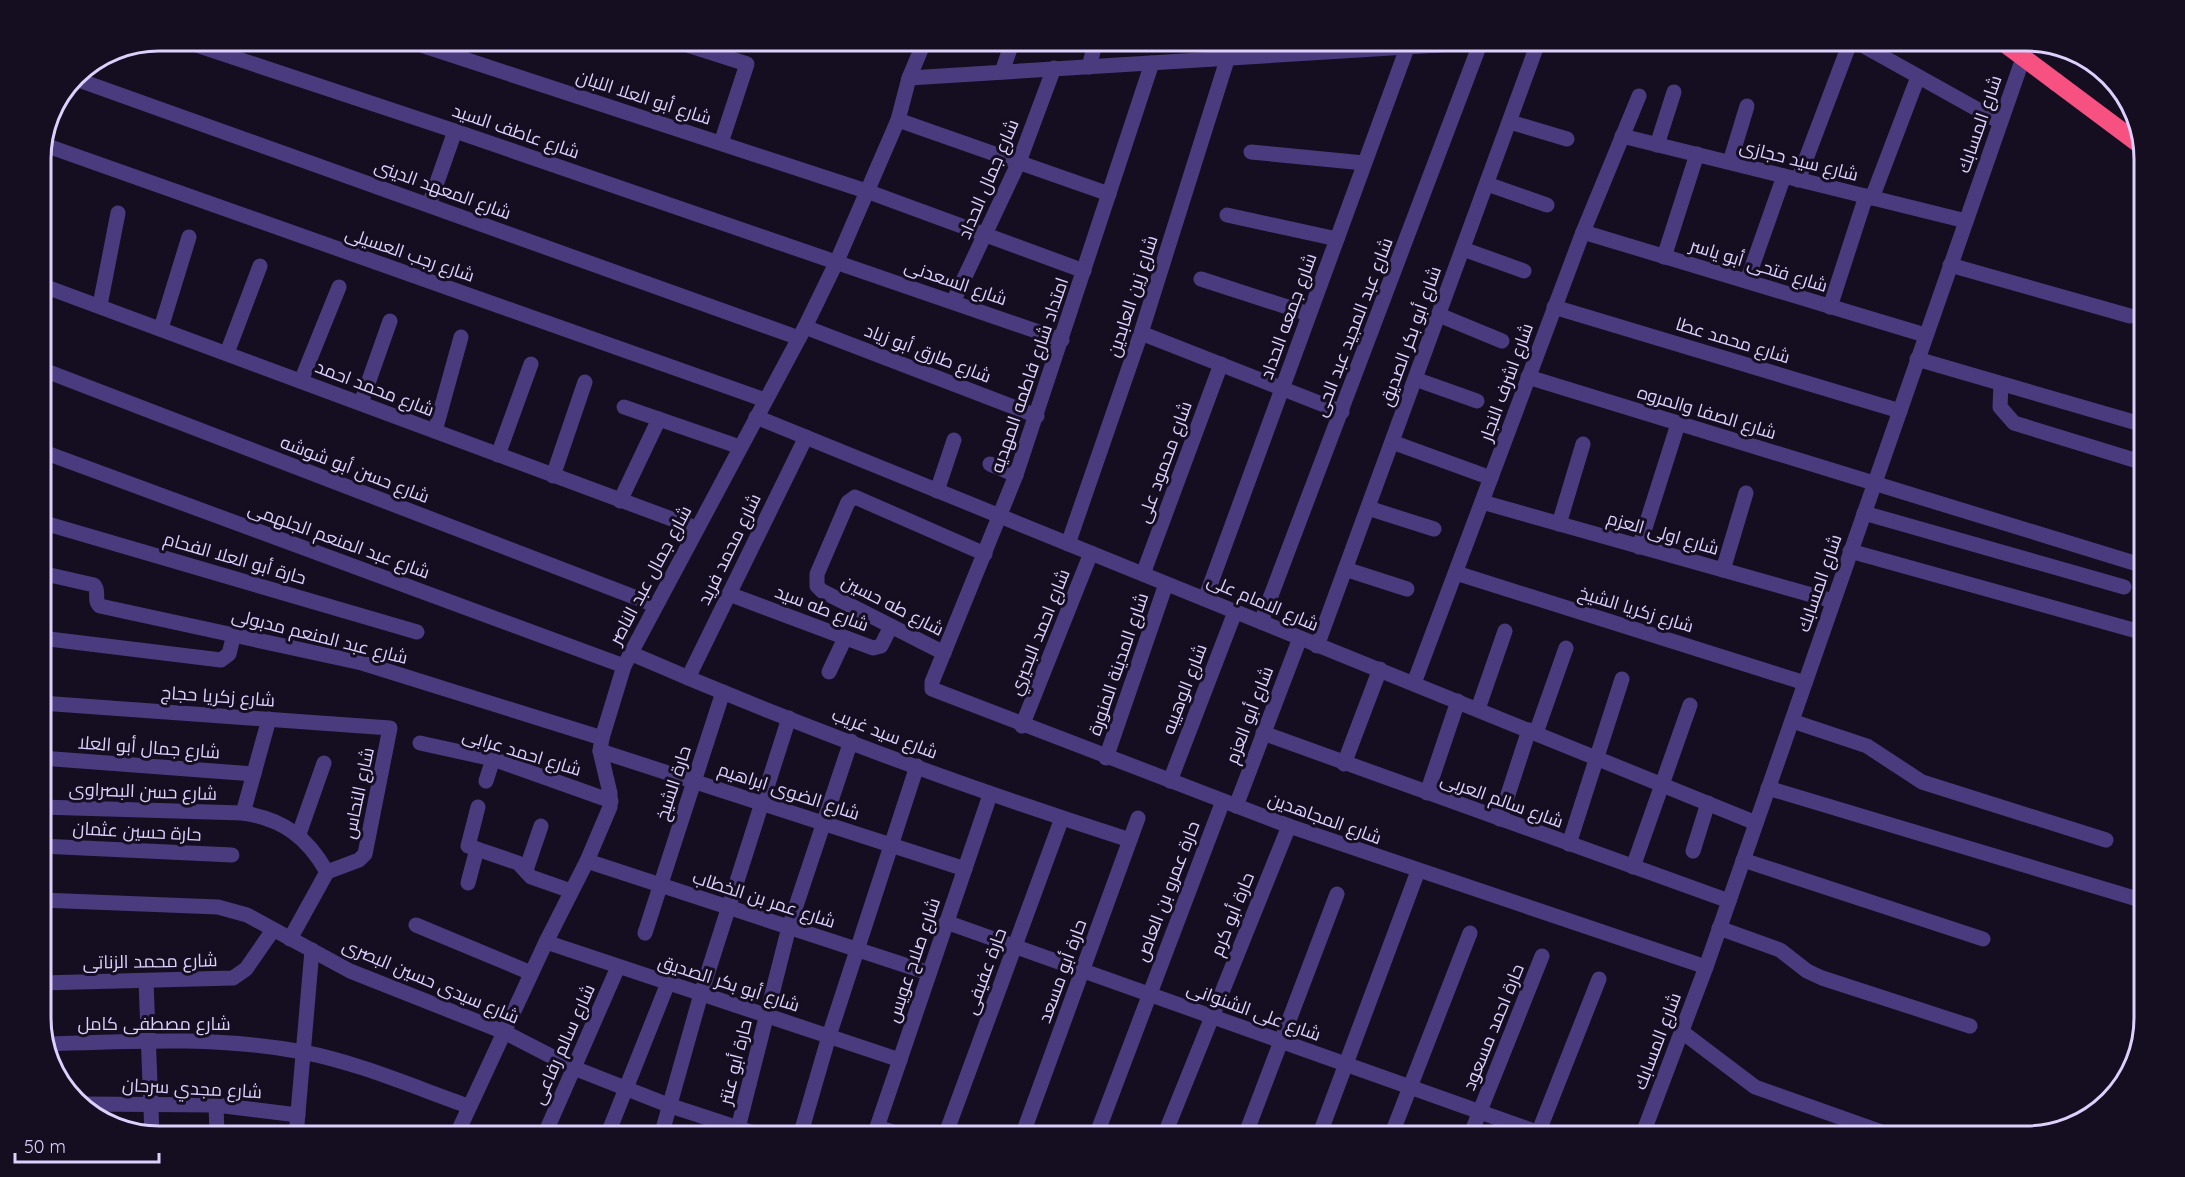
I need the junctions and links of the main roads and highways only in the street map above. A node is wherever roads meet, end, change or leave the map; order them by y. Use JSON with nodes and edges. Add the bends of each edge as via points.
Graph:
{"nodes":[{"id":1,"x":2015,"y":51,"type":"edge"},
{"id":2,"x":2132,"y":139,"type":"edge"}],
"edges":[{"from":1,"to":2,"type":"highway","bridge":true}]}
